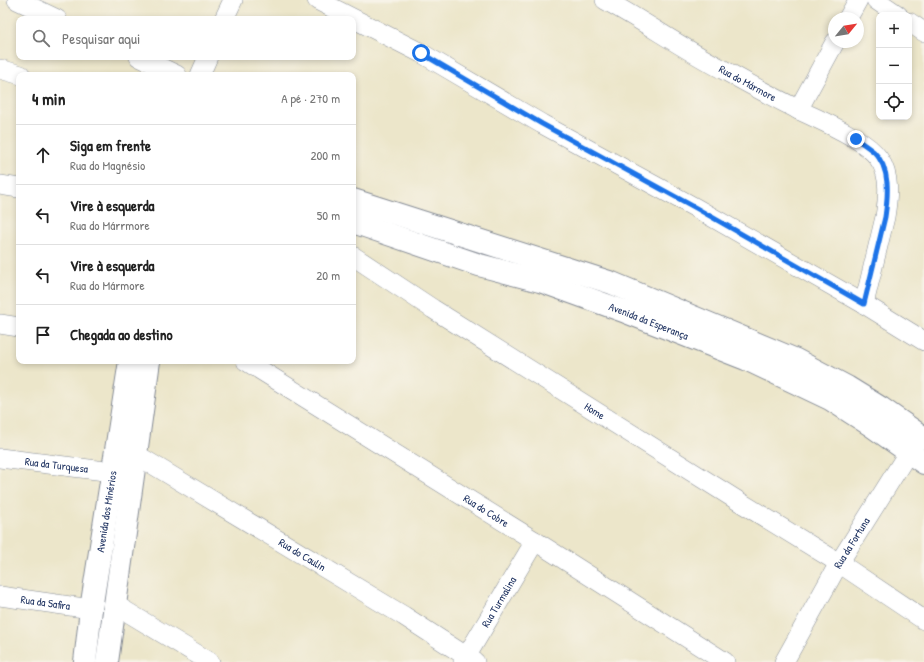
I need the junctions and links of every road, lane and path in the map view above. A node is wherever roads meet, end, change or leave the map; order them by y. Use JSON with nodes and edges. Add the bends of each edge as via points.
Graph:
{"nodes":[{"id":1,"x":17,"y":0,"type":"edge"},
{"id":2,"x":233,"y":0,"type":"edge"},
{"id":3,"x":317,"y":0,"type":"edge"},
{"id":4,"x":605,"y":0,"type":"edge"},
{"id":5,"x":858,"y":0,"type":"edge"},
{"id":6,"x":877,"y":0,"type":"edge"},
{"id":7,"x":851,"y":12,"type":"edge"},
{"id":8,"x":894,"y":12,"type":"edge"},
{"id":9,"x":52,"y":16,"type":"edge"},
{"id":10,"x":225,"y":16,"type":"edge"},
{"id":11,"x":348,"y":16,"type":"edge"},
{"id":12,"x":356,"y":20,"type":"edge"},
{"id":13,"x":912,"y":24,"type":"edge"},
{"id":14,"x":924,"y":32,"type":"edge"},
{"id":15,"x":832,"y":48,"type":"edge"},
{"id":16,"x":145,"y":60,"type":"edge"},
{"id":17,"x":207,"y":60,"type":"edge"},
{"id":18,"x":0,"y":69,"type":"edge"},
{"id":19,"x":171,"y":72,"type":"edge"},
{"id":20,"x":201,"y":72,"type":"edge"},
{"id":21,"x":16,"y":74,"type":"edge"},
{"id":22,"x":798,"y":110,"type":"junction"},
{"id":23,"x":0,"y":185,"type":"edge"},
{"id":24,"x":16,"y":188,"type":"edge"},
{"id":25,"x":356,"y":201,"type":"edge"},
{"id":26,"x":356,"y":223,"type":"edge"},
{"id":27,"x":356,"y":258,"type":"edge"},
{"id":28,"x":864,"y":304,"type":"junction"},
{"id":29,"x":0,"y":324,"type":"edge"},
{"id":30,"x":16,"y":327,"type":"edge"},
{"id":31,"x":924,"y":341,"type":"edge"},
{"id":32,"x":130,"y":364,"type":"edge"},
{"id":33,"x":149,"y":364,"type":"edge"},
{"id":34,"x":251,"y":364,"type":"edge"},
{"id":35,"x":920,"y":443,"type":"edge"},
{"id":36,"x":137,"y":455,"type":"junction"},
{"id":37,"x":0,"y":458,"type":"edge"},
{"id":38,"x":113,"y":472,"type":"junction"},
{"id":39,"x":535,"y":541,"type":"junction"},
{"id":40,"x":839,"y":563,"type":"junction"},
{"id":41,"x":0,"y":596,"type":"edge"},
{"id":42,"x":114,"y":604,"type":"junction"},
{"id":43,"x":91,"y":610,"type":"junction"},
{"id":44,"x":924,"y":620,"type":"edge"},
{"id":45,"x":468,"y":660,"type":"edge"},
{"id":46,"x":85,"y":662,"type":"edge"},
{"id":47,"x":107,"y":662,"type":"edge"},
{"id":48,"x":210,"y":662,"type":"edge"},
{"id":49,"x":725,"y":662,"type":"edge"},
{"id":50,"x":784,"y":662,"type":"edge"}],
"edges":[{"from":1,"to":9,"type":"street"},
{"from":2,"to":10,"type":"street"},
{"from":3,"to":11,"type":"street"},
{"from":4,"to":22,"type":"street","name":"Rua do Mármore","via":[[720,69]]},
{"from":5,"to":7,"type":"street"},
{"from":6,"to":8,"type":"street"},
{"from":12,"to":28,"type":"street","via":[[421,53],[542,124]]},
{"from":13,"to":14,"type":"street"},
{"from":15,"to":22,"type":"street"},
{"from":16,"to":19,"type":"street"},
{"from":17,"to":20,"type":"street"},
{"from":18,"to":21,"type":"street"},
{"from":22,"to":28,"type":"street","name":"Rua do Mármore","via":[[856,139],[874,152],[885,170],[885,217]]},
{"from":23,"to":24,"type":"street"},
{"from":25,"to":35,"type":"street","name":"Avenida da Esperança","via":[[612,283],[796,360],[881,408]]},
{"from":26,"to":35,"type":"street","name":"Avenida da Esperança","via":[[479,265],[540,281],[626,312],[746,359],[830,399],[872,426]]},
{"from":27,"to":40,"type":"street","name":"Home","via":[[471,334]]},
{"from":28,"to":31,"type":"street"},
{"from":29,"to":30,"type":"street"},
{"from":32,"to":38,"type":"street","name":"Avenida dos Minérios"},
{"from":33,"to":36,"type":"street","name":"Avenida dos Minérios"},
{"from":34,"to":39,"type":"street","name":"Rua do Cobre"},
{"from":35,"to":40,"type":"street","name":"Rua da Fortuna"},
{"from":36,"to":42,"type":"street","name":"Avenida dos Minérios"},
{"from":36,"to":45,"type":"street","name":"Rua do Caulin","via":[[404,616]]},
{"from":37,"to":38,"type":"street","name":"Rua da Turquesa"},
{"from":38,"to":43,"type":"street","name":"Avenida dos Minérios"},
{"from":39,"to":45,"type":"street","name":"Rua Turmalina"},
{"from":39,"to":49,"type":"street","name":"Rua do Cobre"},
{"from":40,"to":44,"type":"street","name":"Home"},
{"from":40,"to":50,"type":"street","name":"Rua da Fortuna"},
{"from":41,"to":43,"type":"street","name":"Rua da Safira"},
{"from":42,"to":47,"type":"street","name":"Avenida dos Minérios"},
{"from":42,"to":48,"type":"street"},
{"from":43,"to":46,"type":"street","name":"Avenida dos Minérios"}]}
